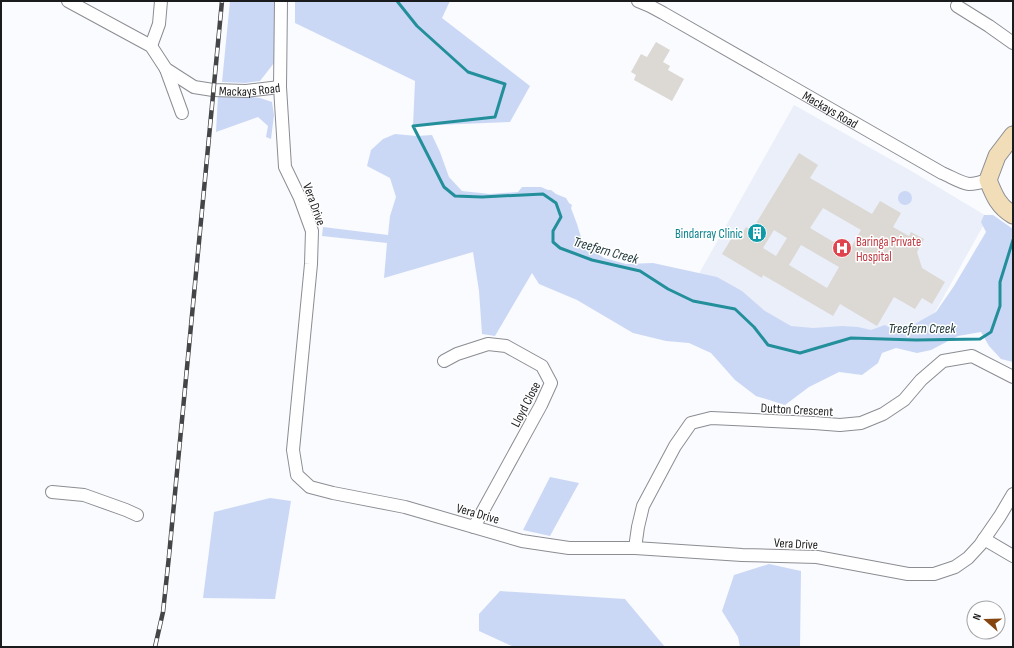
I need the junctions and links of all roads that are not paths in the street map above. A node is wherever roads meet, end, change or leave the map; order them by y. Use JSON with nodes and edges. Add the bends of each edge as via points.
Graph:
{"nodes":[{"id":1,"x":68,"y":1,"type":"edge"},
{"id":2,"x":161,"y":1,"type":"edge"},
{"id":3,"x":281,"y":1,"type":"edge"},
{"id":4,"x":638,"y":1,"type":"edge"},
{"id":5,"x":957,"y":6,"type":"dead end"},
{"id":6,"x":1013,"y":43,"type":"edge"},
{"id":7,"x":151,"y":46,"type":"junction"},
{"id":8,"x":166,"y":69,"type":"junction"},
{"id":9,"x":280,"y":87,"type":"junction"},
{"id":10,"x":182,"y":114,"type":"dead end"},
{"id":11,"x":1013,"y":135,"type":"edge"},
{"id":12,"x":988,"y":180,"type":"junction"},
{"id":13,"x":1013,"y":215,"type":"edge"},
{"id":14,"x":444,"y":361,"type":"dead end"},
{"id":15,"x":1013,"y":377,"type":"edge"},
{"id":16,"x":52,"y":492,"type":"dead end"},
{"id":17,"x":1013,"y":494,"type":"edge"},
{"id":18,"x":137,"y":515,"type":"dead end"},
{"id":19,"x":474,"y":527,"type":"junction"},
{"id":20,"x":984,"y":539,"type":"junction"},
{"id":21,"x":635,"y":548,"type":"junction"},
{"id":22,"x":1013,"y":556,"type":"edge"}],
"edges":[{"from":1,"to":7,"type":"street","name":"Mackays Road"},
{"from":2,"to":7,"type":"street","via":[[159,24]]},
{"from":3,"to":9,"type":"street","name":"Mackays Road"},
{"from":4,"to":12,"type":"street","name":"Mackays Road","via":[[942,172],[969,184]]},
{"from":5,"to":6,"type":"street"},
{"from":7,"to":8,"type":"street","name":"Mackays Road"},
{"from":8,"to":9,"type":"street","name":"Mackays Road","via":[[194,87],[246,91]]},
{"from":8,"to":10,"type":"street"},
{"from":9,"to":19,"type":"street","name":"Vera Drive","via":[[285,166],[312,231],[311,264],[292,450],[297,475],[310,487],[406,507]]},
{"from":11,"to":12,"type":"street","via":[[997,156]]},
{"from":12,"to":13,"type":"street","via":[[995,196],[1005,210]]},
{"from":14,"to":19,"type":"street","name":"Lloyd Close","via":[[488,344],[506,346],[542,366],[551,383],[541,406]]},
{"from":15,"to":21,"type":"street","name":"Dutton Crescent","via":[[972,356],[943,361],[921,380],[904,400],[883,414],[861,422],[840,425],[711,418],[691,423],[675,446],[643,506]]},
{"from":16,"to":18,"type":"street","via":[[84,495]]},
{"from":17,"to":20,"type":"street","name":"Vera Drive"},
{"from":19,"to":21,"type":"street","name":"Vera Drive","via":[[522,541],[569,548]]},
{"from":20,"to":21,"type":"street","name":"Vera Drive","via":[[968,558],[955,567],[934,574],[908,574],[817,557]]},
{"from":20,"to":22,"type":"street"}]}
